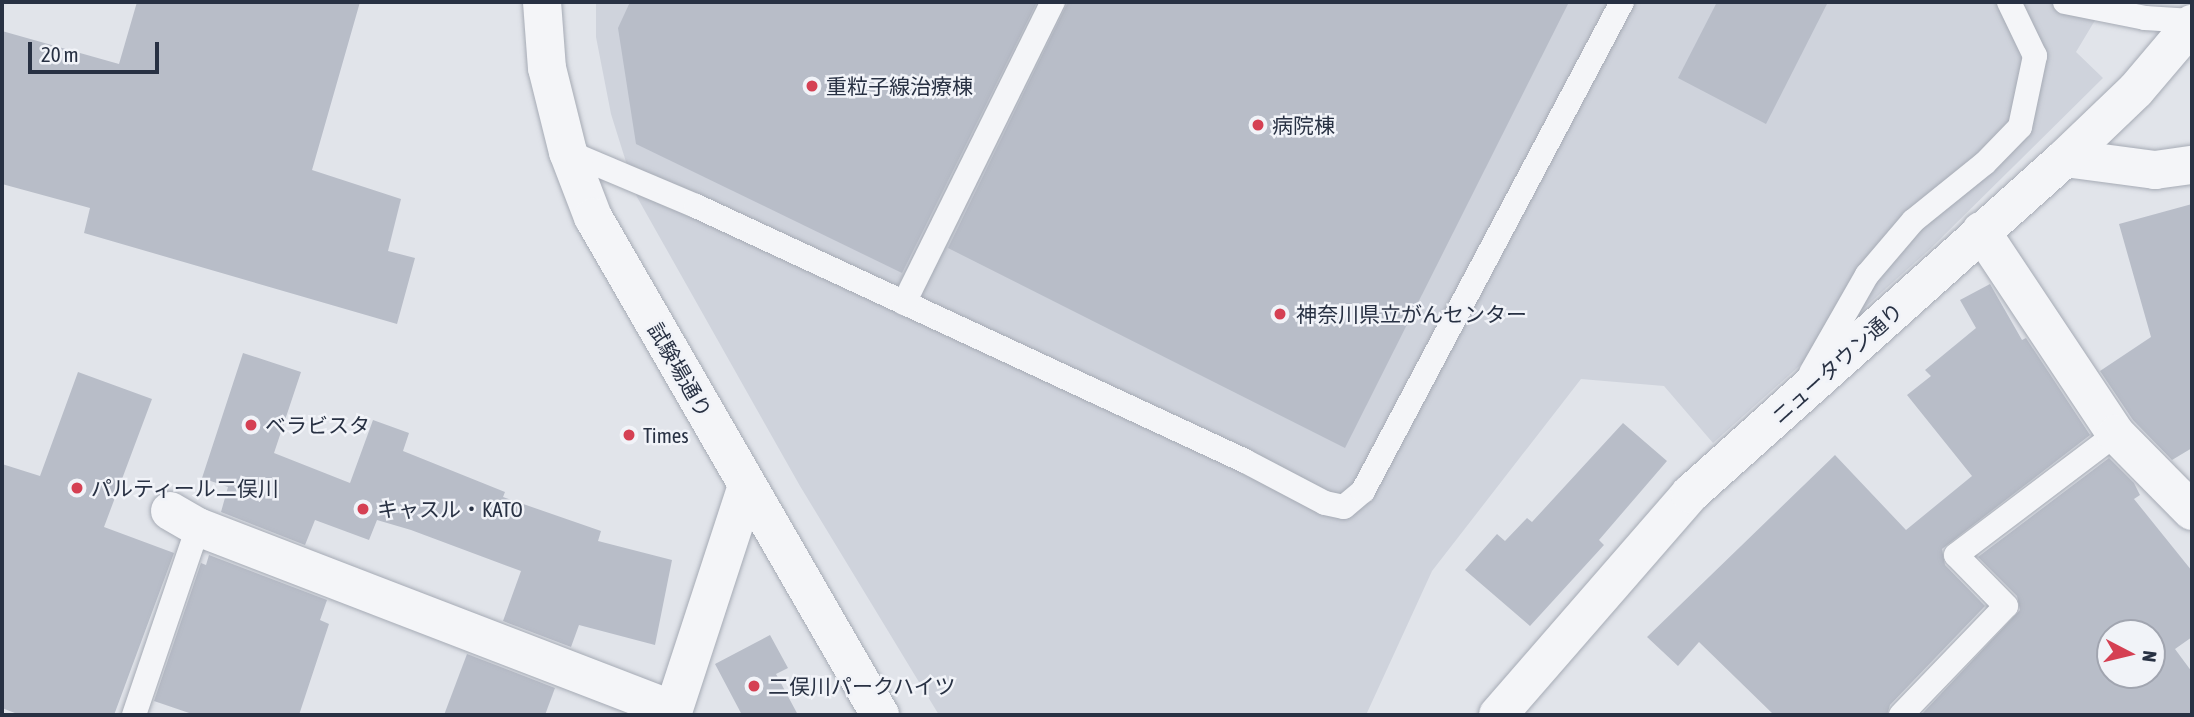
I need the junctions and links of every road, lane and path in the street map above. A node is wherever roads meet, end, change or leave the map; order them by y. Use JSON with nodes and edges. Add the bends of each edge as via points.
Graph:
{"nodes":[{"id":1,"x":542,"y":2,"type":"edge"},
{"id":2,"x":1053,"y":2,"type":"edge"},
{"id":3,"x":1622,"y":2,"type":"edge"},
{"id":4,"x":2009,"y":2,"type":"edge"},
{"id":5,"x":2065,"y":2,"type":"edge"},
{"id":6,"x":2192,"y":23,"type":"edge"},
{"id":7,"x":568,"y":152,"type":"junction"},
{"id":8,"x":2065,"y":158,"type":"junction"},
{"id":9,"x":2192,"y":165,"type":"edge"},
{"id":10,"x":1981,"y":231,"type":"junction"},
{"id":11,"x":904,"y":303,"type":"junction"},
{"id":12,"x":1791,"y":407,"type":"junction"},
{"id":13,"x":2116,"y":434,"type":"junction"},
{"id":14,"x":747,"y":486,"type":"junction"},
{"id":15,"x":2192,"y":511,"type":"edge"},
{"id":16,"x":184,"y":519,"type":"joint"},
{"id":17,"x":672,"y":712,"type":"edge"},
{"id":18,"x":134,"y":715,"type":"edge"},
{"id":19,"x":880,"y":715,"type":"edge"},
{"id":20,"x":1498,"y":715,"type":"edge"},
{"id":21,"x":1901,"y":715,"type":"edge"}],
"edges":[{"from":1,"to":7,"type":"street","name":"試験場通り","via":[[547,68]]},
{"from":2,"to":11,"type":"lane"},
{"from":3,"to":11,"type":"lane","via":[[1363,491],[1344,507]]},
{"from":4,"to":12,"type":"lane","via":[[2035,55],[2020,127],[1984,163],[1913,220],[1867,275]]},
{"from":5,"to":6,"type":"lane"},
{"from":6,"to":8,"type":"street","name":"ニュータウン通り","via":[[2136,90]]},
{"from":7,"to":11,"type":"lane"},
{"from":7,"to":14,"type":"street","name":"試験場通り","via":[[593,217]]},
{"from":8,"to":9,"type":"street","via":[[2154,170]]},
{"from":8,"to":10,"type":"street","name":"ニュータウン通り"},
{"from":10,"to":12,"type":"street","name":"ニュータウン通り"},
{"from":10,"to":13,"type":"street"},
{"from":12,"to":20,"type":"street","name":"ニュータウン通り","via":[[1690,494]]},
{"from":13,"to":15,"type":"street"},
{"from":13,"to":21,"type":"lane","via":[[1956,555],[2006,606]]},
{"from":14,"to":17,"type":"street"},
{"from":14,"to":19,"type":"street","name":"試験場通り"},
{"from":16,"to":17,"type":"street"},
{"from":16,"to":18,"type":"lane"}]}
